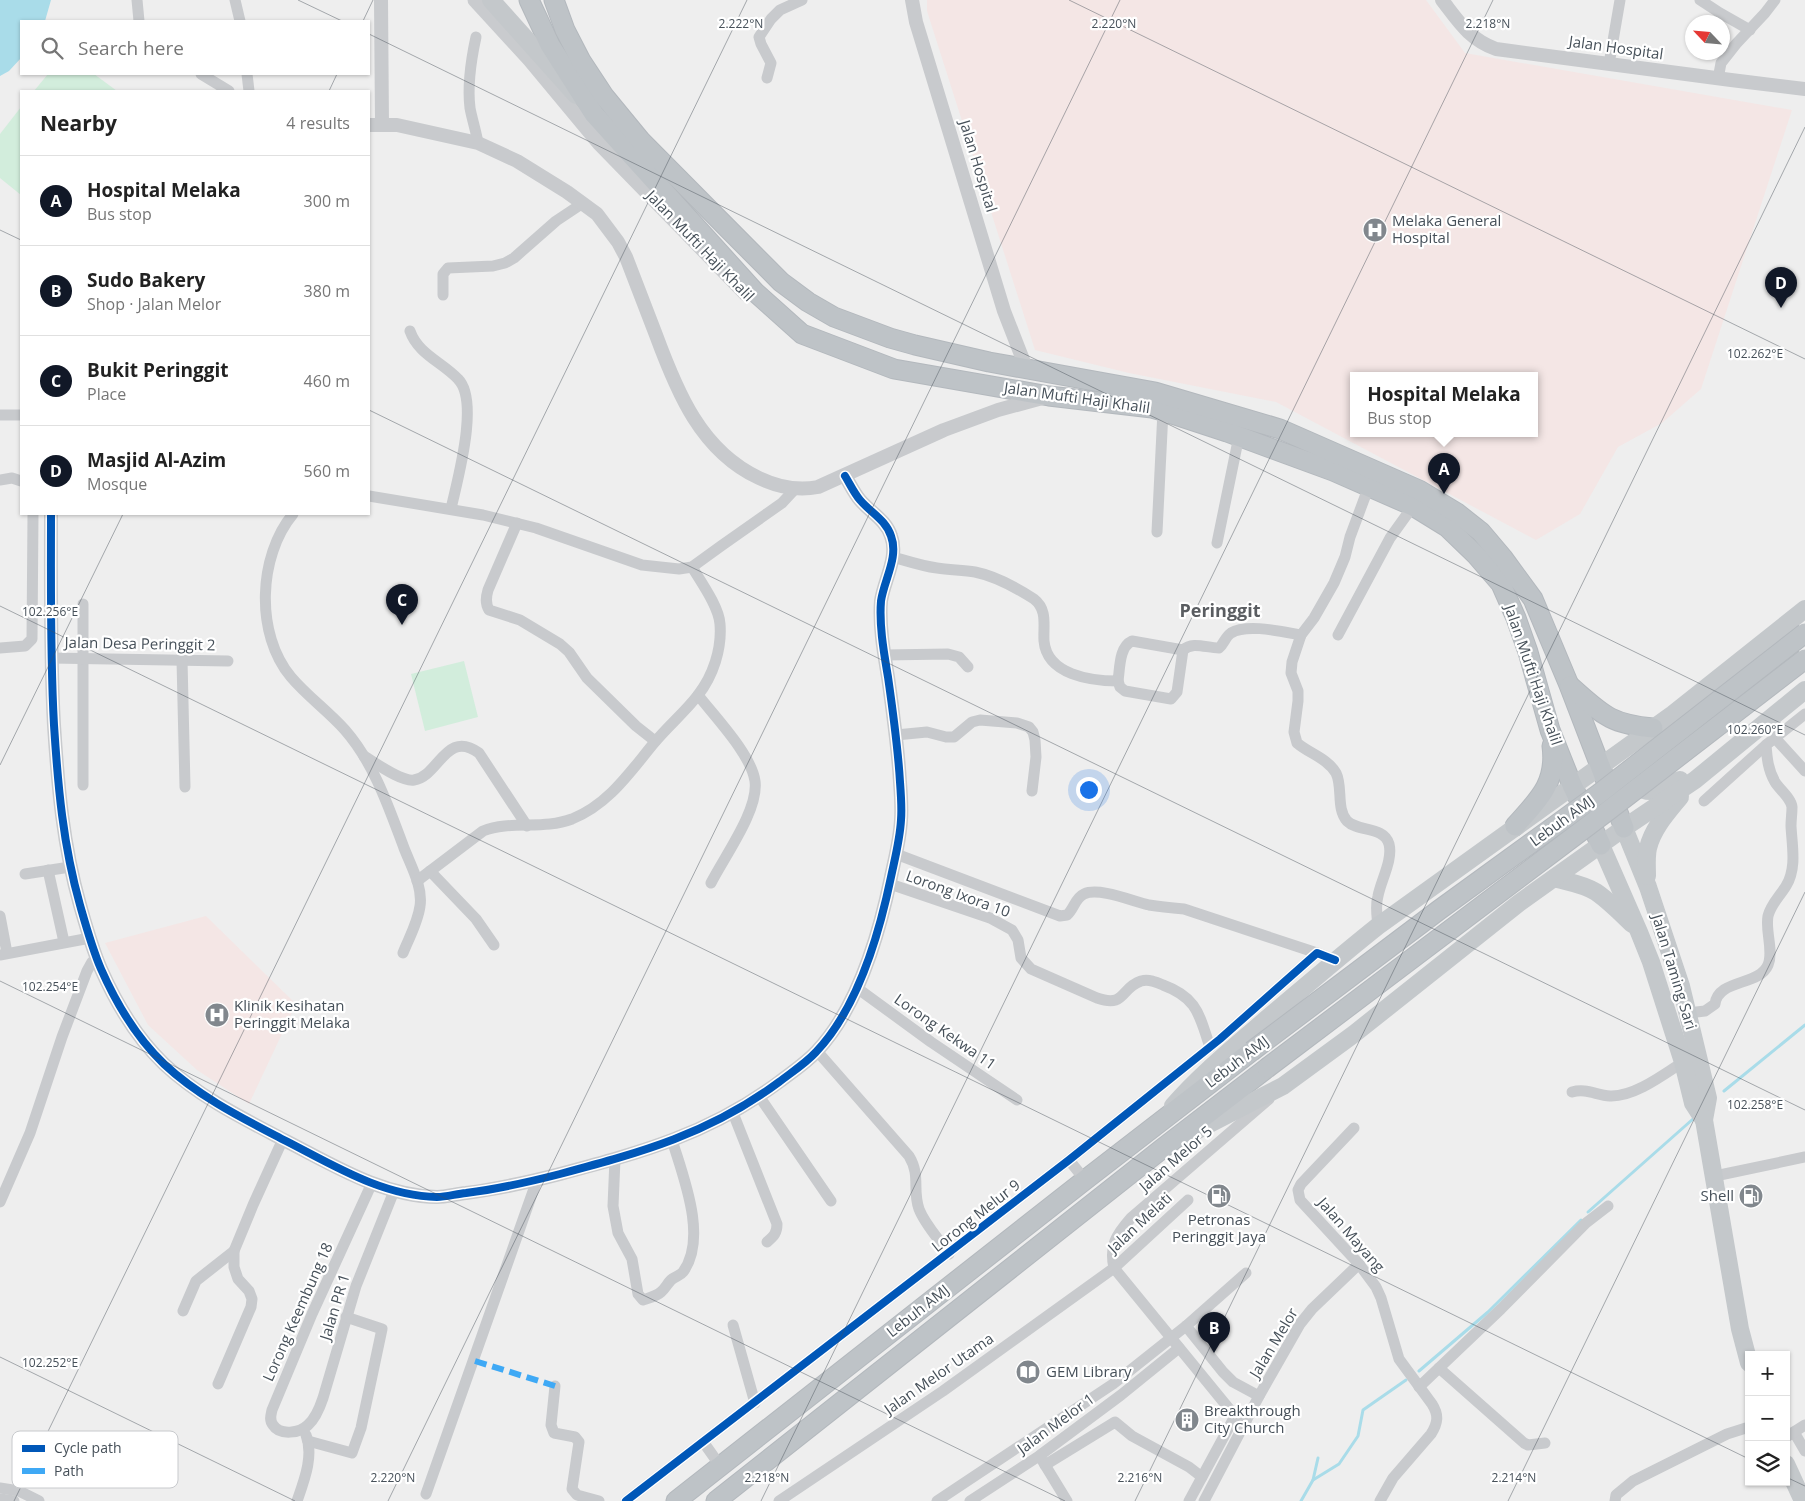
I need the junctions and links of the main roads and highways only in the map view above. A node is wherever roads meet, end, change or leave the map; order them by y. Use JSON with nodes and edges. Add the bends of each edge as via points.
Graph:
{"nodes":[{"id":1,"x":476,"y":0,"type":"edge"},
{"id":2,"x":491,"y":0,"type":"edge"},
{"id":3,"x":529,"y":0,"type":"edge"},
{"id":4,"x":554,"y":0,"type":"edge"},
{"id":5,"x":594,"y":114,"type":"junction"},
{"id":6,"x":802,"y":334,"type":"junction"},
{"id":7,"x":1805,"y":609,"type":"edge"},
{"id":8,"x":1805,"y":633,"type":"edge"},
{"id":9,"x":1805,"y":659,"type":"edge"},
{"id":10,"x":1569,"y":685,"type":"junction"},
{"id":11,"x":1805,"y":690,"type":"edge"},
{"id":12,"x":1673,"y":714,"type":"junction"},
{"id":13,"x":1654,"y":728,"type":"junction"},
{"id":14,"x":1550,"y":730,"type":"junction"},
{"id":15,"x":1599,"y":765,"type":"junction"},
{"id":16,"x":1712,"y":766,"type":"junction"},
{"id":17,"x":1695,"y":780,"type":"junction"},
{"id":18,"x":1572,"y":785,"type":"junction"},
{"id":19,"x":1515,"y":826,"type":"junction"},
{"id":20,"x":1624,"y":828,"type":"junction"},
{"id":21,"x":1601,"y":845,"type":"junction"},
{"id":22,"x":1458,"y":867,"type":"junction"},
{"id":23,"x":1554,"y":878,"type":"junction"},
{"id":24,"x":1648,"y":887,"type":"junction"},
{"id":25,"x":1520,"y":903,"type":"junction"},
{"id":26,"x":1640,"y":932,"type":"junction"},
{"id":27,"x":1704,"y":1120,"type":"junction"},
{"id":28,"x":1160,"y":1122,"type":"junction"},
{"id":29,"x":1163,"y":1148,"type":"junction"},
{"id":30,"x":1746,"y":1351,"type":"edge"},
{"id":31,"x":1790,"y":1473,"type":"edge"},
{"id":32,"x":676,"y":1501,"type":"edge"},
{"id":33,"x":716,"y":1501,"type":"edge"},
{"id":34,"x":1803,"y":1501,"type":"edge"}],
"edges":[{"from":1,"to":6,"type":"main road","name":"Jalan Mufti Haji Khalil","via":[[599,143],[726,275],[764,312]]},
{"from":2,"to":5,"type":"main road"},
{"from":3,"to":5,"type":"highway","via":[[550,46]]},
{"from":4,"to":10,"type":"highway","name":"Jalan Mufti Haji Khalil","via":[[581,61],[604,96],[641,141],[780,282],[808,302],[834,317],[890,338],[1002,365],[1155,392],[1280,429],[1439,500],[1481,532],[1532,598]]},
{"from":5,"to":6,"type":"highway","via":[[755,292]]},
{"from":6,"to":14,"type":"highway","name":"Jalan Mufti Haji Khalil","via":[[894,369],[1049,396],[1163,410],[1239,436],[1413,506],[1447,527],[1500,584],[1528,652]]},
{"from":7,"to":12,"type":"main road"},
{"from":8,"to":28,"type":"highway","name":"Lebuh AMJ","bridge":true,"via":[[1600,793],[1438,910]]},
{"from":9,"to":29,"type":"highway","name":"Lebuh AMJ","bridge":true},
{"from":10,"to":13,"type":"highway","via":[[1604,716],[1620,723]]},
{"from":10,"to":15,"type":"highway","name":"Jalan Mufti Haji Khalil"},
{"from":11,"to":16,"type":"main road"},
{"from":12,"to":13,"type":"main road"},
{"from":12,"to":16,"type":"main road","via":[[1636,768],[1635,786],[1644,791],[1656,791]]},
{"from":13,"to":15,"type":"main road"},
{"from":14,"to":18,"type":"highway","name":"Jalan Mufti Haji Khalil"},
{"from":14,"to":19,"type":"highway","via":[[1554,759],[1550,780]]},
{"from":15,"to":18,"type":"main road"},
{"from":15,"to":20,"type":"highway","name":"Jalan Mufti Haji Khalil"},
{"from":16,"to":17,"type":"main road"},
{"from":17,"to":20,"type":"main road"},
{"from":17,"to":24,"type":"main road","via":[[1662,818],[1654,834],[1648,849]]},
{"from":18,"to":19,"type":"main road"},
{"from":18,"to":21,"type":"highway","name":"Jalan Mufti Haji Khalil"},
{"from":19,"to":22,"type":"main road"},
{"from":20,"to":21,"type":"main road"},
{"from":20,"to":24,"type":"main road","name":"Jalan Taming Sari"},
{"from":21,"to":23,"type":"main road"},
{"from":21,"to":26,"type":"main road","name":"Jalan Taming Sari"},
{"from":22,"to":25,"type":"main road","via":[[1532,826],[1551,824],[1562,830],[1569,838],[1571,848],[1567,858]]},
{"from":22,"to":28,"type":"main road","via":[[1224,1046]]},
{"from":23,"to":25,"type":"main road"},
{"from":23,"to":26,"type":"main road","via":[[1595,891]]},
{"from":24,"to":27,"type":"main road","name":"Jalan Taming Sari","via":[[1688,1013],[1708,1098]]},
{"from":25,"to":29,"type":"main road","via":[[1283,1086]]},
{"from":26,"to":27,"type":"main road","name":"Jalan Taming Sari","via":[[1683,1062],[1693,1103]]},
{"from":27,"to":30,"type":"main road","name":"Jalan Taming Sari"},
{"from":28,"to":32,"type":"highway","name":"Lebuh AMJ"},
{"from":29,"to":33,"type":"highway","name":"Lebuh AMJ"},
{"from":31,"to":34,"type":"main road"}]}
